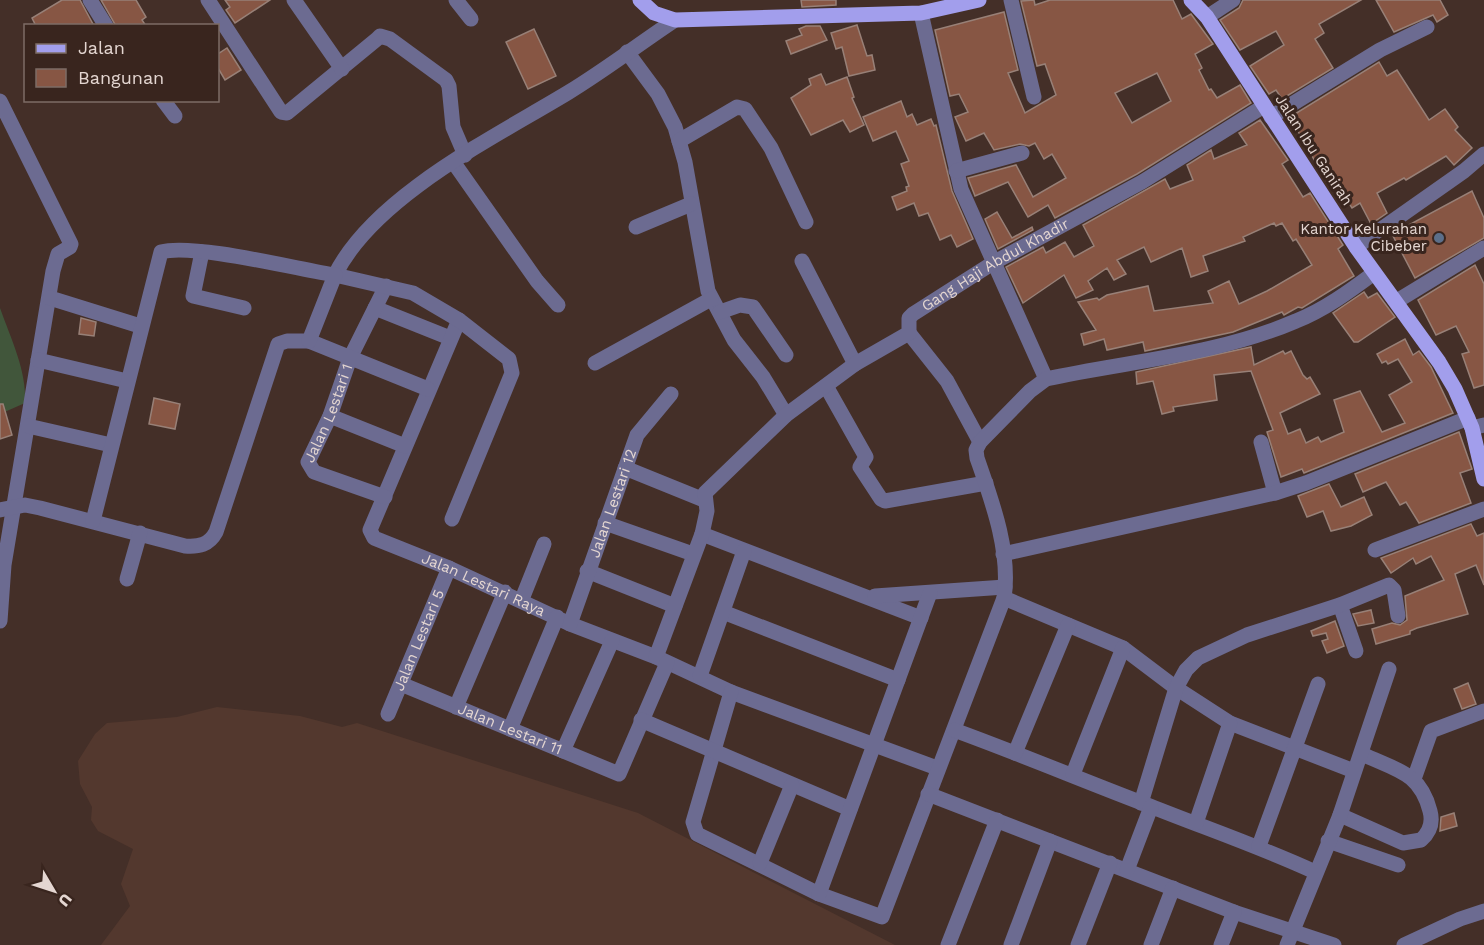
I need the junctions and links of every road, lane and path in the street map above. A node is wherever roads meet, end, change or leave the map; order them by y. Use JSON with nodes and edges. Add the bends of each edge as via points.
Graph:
{"nodes":[{"id":1,"x":90,"y":0,"type":"edge"},
{"id":2,"x":208,"y":0,"type":"edge"},
{"id":3,"x":294,"y":0,"type":"edge"},
{"id":4,"x":456,"y":0,"type":"edge"},
{"id":5,"x":640,"y":0,"type":"edge"},
{"id":6,"x":979,"y":0,"type":"edge"},
{"id":7,"x":1011,"y":0,"type":"edge"},
{"id":8,"x":1191,"y":0,"type":"edge"},
{"id":9,"x":1233,"y":0,"type":"edge"},
{"id":10,"x":944,"y":5,"type":"edge"},
{"id":11,"x":921,"y":13,"type":"junction"},
{"id":12,"x":1207,"y":17,"type":"junction"},
{"id":13,"x":471,"y":19,"type":"dead end"},
{"id":14,"x":675,"y":20,"type":"junction"},
{"id":15,"x":105,"y":24,"type":"edge"},
{"id":16,"x":1427,"y":27,"type":"dead end"},
{"id":17,"x":627,"y":52,"type":"junction"},
{"id":18,"x":342,"y":69,"type":"junction"},
{"id":19,"x":1034,"y":97,"type":"dead end"},
{"id":20,"x":0,"y":101,"type":"edge"},
{"id":21,"x":164,"y":102,"type":"edge"},
{"id":22,"x":1268,"y":112,"type":"junction"},
{"id":23,"x":175,"y":116,"type":"dead end"},
{"id":24,"x":679,"y":141,"type":"junction"},
{"id":25,"x":1022,"y":153,"type":"dead end"},
{"id":26,"x":1484,"y":154,"type":"edge"},
{"id":27,"x":459,"y":159,"type":"junction"},
{"id":28,"x":956,"y":171,"type":"junction"},
{"id":29,"x":691,"y":204,"type":"junction"},
{"id":30,"x":806,"y":222,"type":"dead end"},
{"id":31,"x":636,"y":227,"type":"dead end"},
{"id":32,"x":1356,"y":247,"type":"junction"},
{"id":33,"x":1484,"y":248,"type":"edge"},
{"id":34,"x":202,"y":252,"type":"junction"},
{"id":35,"x":802,"y":261,"type":"dead end"},
{"id":36,"x":993,"y":263,"type":"junction"},
{"id":37,"x":1374,"y":273,"type":"junction"},
{"id":38,"x":335,"y":275,"type":"junction"},
{"id":39,"x":386,"y":286,"type":"junction"},
{"id":40,"x":50,"y":298,"type":"junction"},
{"id":41,"x":711,"y":299,"type":"junction"},
{"id":42,"x":1396,"y":301,"type":"junction"},
{"id":43,"x":558,"y":305,"type":"dead end"},
{"id":44,"x":244,"y":308,"type":"dead end"},
{"id":45,"x":375,"y":308,"type":"junction"},
{"id":46,"x":720,"y":312,"type":"junction"},
{"id":47,"x":459,"y":321,"type":"junction"},
{"id":48,"x":140,"y":326,"type":"junction"},
{"id":49,"x":909,"y":333,"type":"junction"},
{"id":50,"x":450,"y":338,"type":"junction"},
{"id":51,"x":309,"y":341,"type":"junction"},
{"id":52,"x":786,"y":355,"type":"dead end"},
{"id":53,"x":350,"y":358,"type":"junction"},
{"id":54,"x":38,"y":360,"type":"junction"},
{"id":55,"x":594,"y":363,"type":"dead end"},
{"id":56,"x":855,"y":364,"type":"junction"},
{"id":57,"x":1046,"y":379,"type":"junction"},
{"id":58,"x":127,"y":381,"type":"junction"},
{"id":59,"x":826,"y":386,"type":"junction"},
{"id":60,"x":428,"y":389,"type":"junction"},
{"id":61,"x":671,"y":394,"type":"dead end"},
{"id":62,"x":786,"y":415,"type":"junction"},
{"id":63,"x":330,"y":416,"type":"junction"},
{"id":64,"x":1474,"y":424,"type":"edge"},
{"id":65,"x":28,"y":426,"type":"junction"},
{"id":66,"x":980,"y":442,"type":"junction"},
{"id":67,"x":1260,"y":442,"type":"dead end"},
{"id":68,"x":111,"y":446,"type":"junction"},
{"id":69,"x":405,"y":446,"type":"junction"},
{"id":70,"x":625,"y":468,"type":"junction"},
{"id":71,"x":1484,"y":479,"type":"edge"},
{"id":72,"x":986,"y":483,"type":"junction"},
{"id":73,"x":1275,"y":493,"type":"junction"},
{"id":74,"x":385,"y":497,"type":"junction"},
{"id":75,"x":704,"y":500,"type":"junction"},
{"id":76,"x":7,"y":509,"type":"edge"},
{"id":77,"x":1484,"y":509,"type":"edge"},
{"id":78,"x":452,"y":519,"type":"dead end"},
{"id":79,"x":93,"y":521,"type":"junction"},
{"id":80,"x":605,"y":523,"type":"junction"},
{"id":81,"x":140,"y":533,"type":"junction"},
{"id":82,"x":702,"y":534,"type":"junction"},
{"id":83,"x":544,"y":544,"type":"dead end"},
{"id":84,"x":1375,"y":549,"type":"dead end"},
{"id":85,"x":744,"y":551,"type":"junction"},
{"id":86,"x":693,"y":554,"type":"junction"},
{"id":87,"x":1003,"y":554,"type":"junction"},
{"id":88,"x":448,"y":568,"type":"junction"},
{"id":89,"x":587,"y":571,"type":"junction"},
{"id":90,"x":127,"y":579,"type":"dead end"},
{"id":91,"x":505,"y":592,"type":"junction"},
{"id":92,"x":1004,"y":592,"type":"junction"},
{"id":93,"x":930,"y":593,"type":"junction"},
{"id":94,"x":869,"y":596,"type":"junction"},
{"id":95,"x":522,"y":599,"type":"junction"},
{"id":96,"x":1340,"y":605,"type":"junction"},
{"id":97,"x":675,"y":606,"type":"junction"},
{"id":98,"x":723,"y":612,"type":"junction"},
{"id":99,"x":1398,"y":616,"type":"dead end"},
{"id":100,"x":921,"y":618,"type":"junction"},
{"id":101,"x":563,"y":620,"type":"junction"},
{"id":102,"x":0,"y":621,"type":"edge"},
{"id":103,"x":1068,"y":625,"type":"junction"},
{"id":104,"x":612,"y":641,"type":"junction"},
{"id":105,"x":1123,"y":648,"type":"junction"},
{"id":106,"x":1356,"y":651,"type":"dead end"},
{"id":107,"x":662,"y":660,"type":"junction"},
{"id":108,"x":1389,"y":669,"type":"dead end"},
{"id":109,"x":700,"y":676,"type":"junction"},
{"id":110,"x":898,"y":680,"type":"junction"},
{"id":111,"x":401,"y":684,"type":"junction"},
{"id":112,"x":1318,"y":684,"type":"dead end"},
{"id":113,"x":1176,"y":688,"type":"junction"},
{"id":114,"x":731,"y":692,"type":"junction"},
{"id":115,"x":456,"y":707,"type":"junction"},
{"id":116,"x":1484,"y":711,"type":"edge"},
{"id":117,"x":388,"y":714,"type":"dead end"},
{"id":118,"x":641,"y":720,"type":"junction"},
{"id":119,"x":1230,"y":723,"type":"junction"},
{"id":120,"x":510,"y":729,"type":"junction"},
{"id":121,"x":954,"y":730,"type":"junction"},
{"id":122,"x":874,"y":745,"type":"junction"},
{"id":123,"x":1295,"y":747,"type":"junction"},
{"id":124,"x":563,"y":751,"type":"junction"},
{"id":125,"x":715,"y":752,"type":"junction"},
{"id":126,"x":1015,"y":753,"type":"junction"},
{"id":127,"x":1362,"y":754,"type":"junction"},
{"id":128,"x":937,"y":768,"type":"junction"},
{"id":129,"x":1354,"y":771,"type":"junction"},
{"id":130,"x":1073,"y":774,"type":"junction"},
{"id":131,"x":1414,"y":779,"type":"junction"},
{"id":132,"x":792,"y":785,"type":"junction"},
{"id":133,"x":928,"y":794,"type":"junction"},
{"id":134,"x":1146,"y":805,"type":"junction"},
{"id":135,"x":850,"y":809,"type":"junction"},
{"id":136,"x":1340,"y":815,"type":"junction"},
{"id":137,"x":996,"y":820,"type":"junction"},
{"id":138,"x":1196,"y":823,"type":"junction"},
{"id":139,"x":1050,"y":841,"type":"junction"},
{"id":140,"x":1328,"y":841,"type":"junction"},
{"id":141,"x":1259,"y":846,"type":"junction"},
{"id":142,"x":760,"y":863,"type":"junction"},
{"id":143,"x":1110,"y":863,"type":"junction"},
{"id":144,"x":1398,"y":865,"type":"dead end"},
{"id":145,"x":1127,"y":870,"type":"junction"},
{"id":146,"x":1315,"y":872,"type":"junction"},
{"id":147,"x":1173,"y":888,"type":"junction"},
{"id":148,"x":819,"y":894,"type":"junction"},
{"id":149,"x":1484,"y":911,"type":"edge"},
{"id":150,"x":1234,"y":912,"type":"junction"},
{"id":151,"x":1290,"y":939,"type":"edge"},
{"id":152,"x":1331,"y":944,"type":"edge"},
{"id":153,"x":948,"y":945,"type":"edge"},
{"id":154,"x":1011,"y":945,"type":"edge"},
{"id":155,"x":1078,"y":945,"type":"edge"},
{"id":156,"x":1151,"y":945,"type":"edge"},
{"id":157,"x":1221,"y":945,"type":"edge"},
{"id":158,"x":1404,"y":945,"type":"edge"}],
"edges":[{"from":1,"to":15,"type":"street"},
{"from":2,"to":18,"type":"street","via":[[281,112],[287,113]]},
{"from":3,"to":18,"type":"street"},
{"from":4,"to":13,"type":"street"},
{"from":5,"to":14,"type":"main road","via":[[654,13]]},
{"from":6,"to":10,"type":"main road"},
{"from":7,"to":19,"type":"street"},
{"from":8,"to":12,"type":"main road","name":"Jalan Ibu Ganirah"},
{"from":9,"to":12,"type":"street"},
{"from":10,"to":11,"type":"main road"},
{"from":11,"to":14,"type":"main road"},
{"from":11,"to":28,"type":"street"},
{"from":12,"to":22,"type":"main road","name":"Jalan Ibu Ganirah"},
{"from":14,"to":17,"type":"street"},
{"from":16,"to":22,"type":"street","name":"Gang Haji Abdul Khadir"},
{"from":17,"to":24,"type":"street","via":[[658,94]]},
{"from":17,"to":27,"type":"street"},
{"from":18,"to":27,"type":"street","via":[[380,36],[390,39],[446,80]]},
{"from":20,"to":40,"type":"street","via":[[71,244],[56,257]]},
{"from":21,"to":23,"type":"street"},
{"from":22,"to":32,"type":"main road","name":"Jalan Ibu Ganirah"},
{"from":22,"to":36,"type":"street","name":"Gang Haji Abdul Khadir"},
{"from":24,"to":29,"type":"street"},
{"from":24,"to":30,"type":"street","via":[[737,107],[745,109],[771,148]]},
{"from":25,"to":28,"type":"street"},
{"from":26,"to":32,"type":"street"},
{"from":27,"to":38,"type":"street","via":[[399,201],[351,248]]},
{"from":27,"to":43,"type":"street","via":[[537,281]]},
{"from":28,"to":36,"type":"street"},
{"from":29,"to":31,"type":"street"},
{"from":29,"to":41,"type":"street"},
{"from":32,"to":37,"type":"main road","name":"Jalan Ibu Ganirah"},
{"from":33,"to":42,"type":"street"},
{"from":34,"to":38,"type":"street"},
{"from":34,"to":44,"type":"street","via":[[193,296]]},
{"from":34,"to":48,"type":"street","via":[[161,252]]},
{"from":35,"to":56,"type":"street"},
{"from":36,"to":49,"type":"street","name":"Gang Haji Abdul Khadir","via":[[909,318]]},
{"from":36,"to":57,"type":"street"},
{"from":37,"to":42,"type":"main road","name":"Jalan Ibu Ganirah"},
{"from":37,"to":57,"type":"street","via":[[1352,290],[1270,332],[1196,352]]},
{"from":38,"to":39,"type":"street"},
{"from":38,"to":51,"type":"street"},
{"from":39,"to":45,"type":"street","name":"Jalan Lestari 1"},
{"from":39,"to":47,"type":"street","via":[[413,293]]},
{"from":40,"to":48,"type":"street"},
{"from":40,"to":54,"type":"street"},
{"from":41,"to":46,"type":"street"},
{"from":41,"to":55,"type":"street"},
{"from":42,"to":64,"type":"main road","name":"Jalan Ibu Ganirah","via":[[1440,362]]},
{"from":45,"to":50,"type":"street"},
{"from":45,"to":53,"type":"street","name":"Jalan Lestari 1"},
{"from":46,"to":52,"type":"street","via":[[740,305],[753,307]]},
{"from":46,"to":62,"type":"street","via":[[734,340],[764,378]]},
{"from":47,"to":50,"type":"street","name":"Jalan Lestari Raya"},
{"from":47,"to":78,"type":"street","via":[[504,352],[512,373]]},
{"from":48,"to":58,"type":"street"},
{"from":49,"to":56,"type":"street"},
{"from":49,"to":66,"type":"street","via":[[947,381]]},
{"from":50,"to":60,"type":"street","name":"Jalan Lestari Raya"},
{"from":51,"to":53,"type":"street"},
{"from":51,"to":81,"type":"street","via":[[287,341],[274,350],[212,539],[196,547]]},
{"from":53,"to":60,"type":"street"},
{"from":53,"to":63,"type":"street","name":"Jalan Lestari 1"},
{"from":54,"to":58,"type":"street"},
{"from":54,"to":65,"type":"street"},
{"from":56,"to":59,"type":"street"},
{"from":57,"to":66,"type":"street"},
{"from":58,"to":68,"type":"street"},
{"from":59,"to":62,"type":"street"},
{"from":59,"to":72,"type":"street","via":[[866,457],[860,467],[881,499]]},
{"from":60,"to":69,"type":"street","name":"Jalan Lestari Raya"},
{"from":61,"to":70,"type":"street","name":"Jalan Lestari 12","via":[[637,435]]},
{"from":62,"to":75,"type":"street","via":[[707,490]]},
{"from":63,"to":69,"type":"street"},
{"from":63,"to":74,"type":"street","name":"Jalan Lestari 1","via":[[308,462],[311,470]]},
{"from":64,"to":71,"type":"main road","name":"Jalan Ibu Ganirah"},
{"from":64,"to":73,"type":"street"},
{"from":65,"to":68,"type":"street"},
{"from":65,"to":76,"type":"street"},
{"from":66,"to":72,"type":"street","via":[[977,458]]},
{"from":67,"to":73,"type":"street"},
{"from":68,"to":79,"type":"street"},
{"from":69,"to":74,"type":"street","name":"Jalan Lestari Raya"},
{"from":70,"to":75,"type":"street"},
{"from":70,"to":80,"type":"street","name":"Jalan Lestari 12"},
{"from":72,"to":87,"type":"street"},
{"from":73,"to":87,"type":"street"},
{"from":74,"to":88,"type":"street","name":"Jalan Lestari Raya","via":[[370,531],[374,538]]},
{"from":75,"to":82,"type":"street","via":[[707,511]]},
{"from":76,"to":79,"type":"street","via":[[25,505]]},
{"from":76,"to":102,"type":"street"},
{"from":77,"to":84,"type":"street"},
{"from":79,"to":81,"type":"street"},
{"from":80,"to":86,"type":"street"},
{"from":80,"to":89,"type":"street","name":"Jalan Lestari 12"},
{"from":81,"to":90,"type":"street"},
{"from":82,"to":85,"type":"street"},
{"from":82,"to":86,"type":"street"},
{"from":83,"to":95,"type":"street"},
{"from":85,"to":94,"type":"street"},
{"from":85,"to":98,"type":"street"},
{"from":86,"to":97,"type":"street"},
{"from":87,"to":92,"type":"street"},
{"from":88,"to":91,"type":"street","name":"Jalan Lestari Raya"},
{"from":88,"to":111,"type":"street","name":"Jalan Lestari 5"},
{"from":89,"to":97,"type":"street"},
{"from":89,"to":101,"type":"street","name":"Jalan Lestari 12"},
{"from":91,"to":95,"type":"street","name":"Jalan Lestari Raya"},
{"from":91,"to":115,"type":"street"},
{"from":92,"to":93,"type":"street"},
{"from":92,"to":103,"type":"street"},
{"from":92,"to":121,"type":"street"},
{"from":93,"to":94,"type":"street"},
{"from":93,"to":100,"type":"street"},
{"from":94,"to":100,"type":"street"},
{"from":95,"to":101,"type":"street","name":"Jalan Lestari Raya"},
{"from":96,"to":99,"type":"street","via":[[1389,585],[1394,590]]},
{"from":96,"to":106,"type":"street"},
{"from":96,"to":113,"type":"street","via":[[1222,645],[1198,658]]},
{"from":97,"to":107,"type":"street"},
{"from":98,"to":109,"type":"street"},
{"from":98,"to":110,"type":"street"},
{"from":100,"to":110,"type":"street"},
{"from":101,"to":104,"type":"street","name":"Jalan Lestari Raya"},
{"from":101,"to":120,"type":"street","name":"Jalan Lestari 12"},
{"from":103,"to":105,"type":"street"},
{"from":103,"to":126,"type":"street"},
{"from":104,"to":107,"type":"street","name":"Jalan Lestari Raya"},
{"from":104,"to":124,"type":"street"},
{"from":105,"to":113,"type":"street"},
{"from":105,"to":130,"type":"street"},
{"from":107,"to":109,"type":"street","name":"Jalan Lestari Raya"},
{"from":107,"to":118,"type":"street"},
{"from":108,"to":127,"type":"street"},
{"from":109,"to":114,"type":"street","name":"Jalan Lestari Raya"},
{"from":110,"to":122,"type":"street"},
{"from":111,"to":115,"type":"street","name":"Jalan Lestari 11"},
{"from":111,"to":117,"type":"street","name":"Jalan Lestari 5"},
{"from":112,"to":123,"type":"street"},
{"from":113,"to":119,"type":"street"},
{"from":113,"to":134,"type":"street"},
{"from":114,"to":122,"type":"street","name":"Jalan Lestari Raya"},
{"from":114,"to":125,"type":"street"},
{"from":115,"to":120,"type":"street","name":"Jalan Lestari 11"},
{"from":116,"to":131,"type":"street","via":[[1431,731]]},
{"from":118,"to":124,"type":"street","name":"Jalan Lestari 11","via":[[619,774]]},
{"from":118,"to":125,"type":"street"},
{"from":119,"to":123,"type":"street"},
{"from":119,"to":138,"type":"street"},
{"from":120,"to":124,"type":"street","name":"Jalan Lestari 11"},
{"from":121,"to":126,"type":"street"},
{"from":121,"to":128,"type":"street"},
{"from":122,"to":128,"type":"street","name":"Jalan Lestari Raya"},
{"from":122,"to":135,"type":"street"},
{"from":123,"to":129,"type":"street"},
{"from":123,"to":141,"type":"street"},
{"from":125,"to":132,"type":"street"},
{"from":125,"to":142,"type":"street","via":[[693,822],[695,829]]},
{"from":126,"to":130,"type":"street"},
{"from":127,"to":129,"type":"street"},
{"from":127,"to":131,"type":"street"},
{"from":128,"to":133,"type":"street"},
{"from":129,"to":136,"type":"street"},
{"from":130,"to":134,"type":"street"},
{"from":131,"to":136,"type":"street","via":[[1426,794],[1432,816],[1431,826],[1421,840],[1403,843]]},
{"from":132,"to":135,"type":"street"},
{"from":132,"to":142,"type":"street"},
{"from":133,"to":137,"type":"street"},
{"from":133,"to":148,"type":"street","via":[[882,917]]},
{"from":134,"to":138,"type":"street"},
{"from":134,"to":145,"type":"street"},
{"from":135,"to":148,"type":"street"},
{"from":136,"to":140,"type":"street"},
{"from":137,"to":139,"type":"street"},
{"from":137,"to":153,"type":"street"},
{"from":138,"to":141,"type":"street"},
{"from":139,"to":143,"type":"street"},
{"from":139,"to":154,"type":"street"},
{"from":140,"to":144,"type":"street"},
{"from":140,"to":146,"type":"street"},
{"from":141,"to":146,"type":"street"},
{"from":142,"to":148,"type":"street"},
{"from":143,"to":145,"type":"street"},
{"from":143,"to":155,"type":"street"},
{"from":145,"to":147,"type":"street"},
{"from":146,"to":151,"type":"street"},
{"from":147,"to":150,"type":"street"},
{"from":147,"to":156,"type":"street"},
{"from":149,"to":158,"type":"street"},
{"from":150,"to":151,"type":"street"},
{"from":150,"to":157,"type":"street"},
{"from":151,"to":152,"type":"street"}]}
